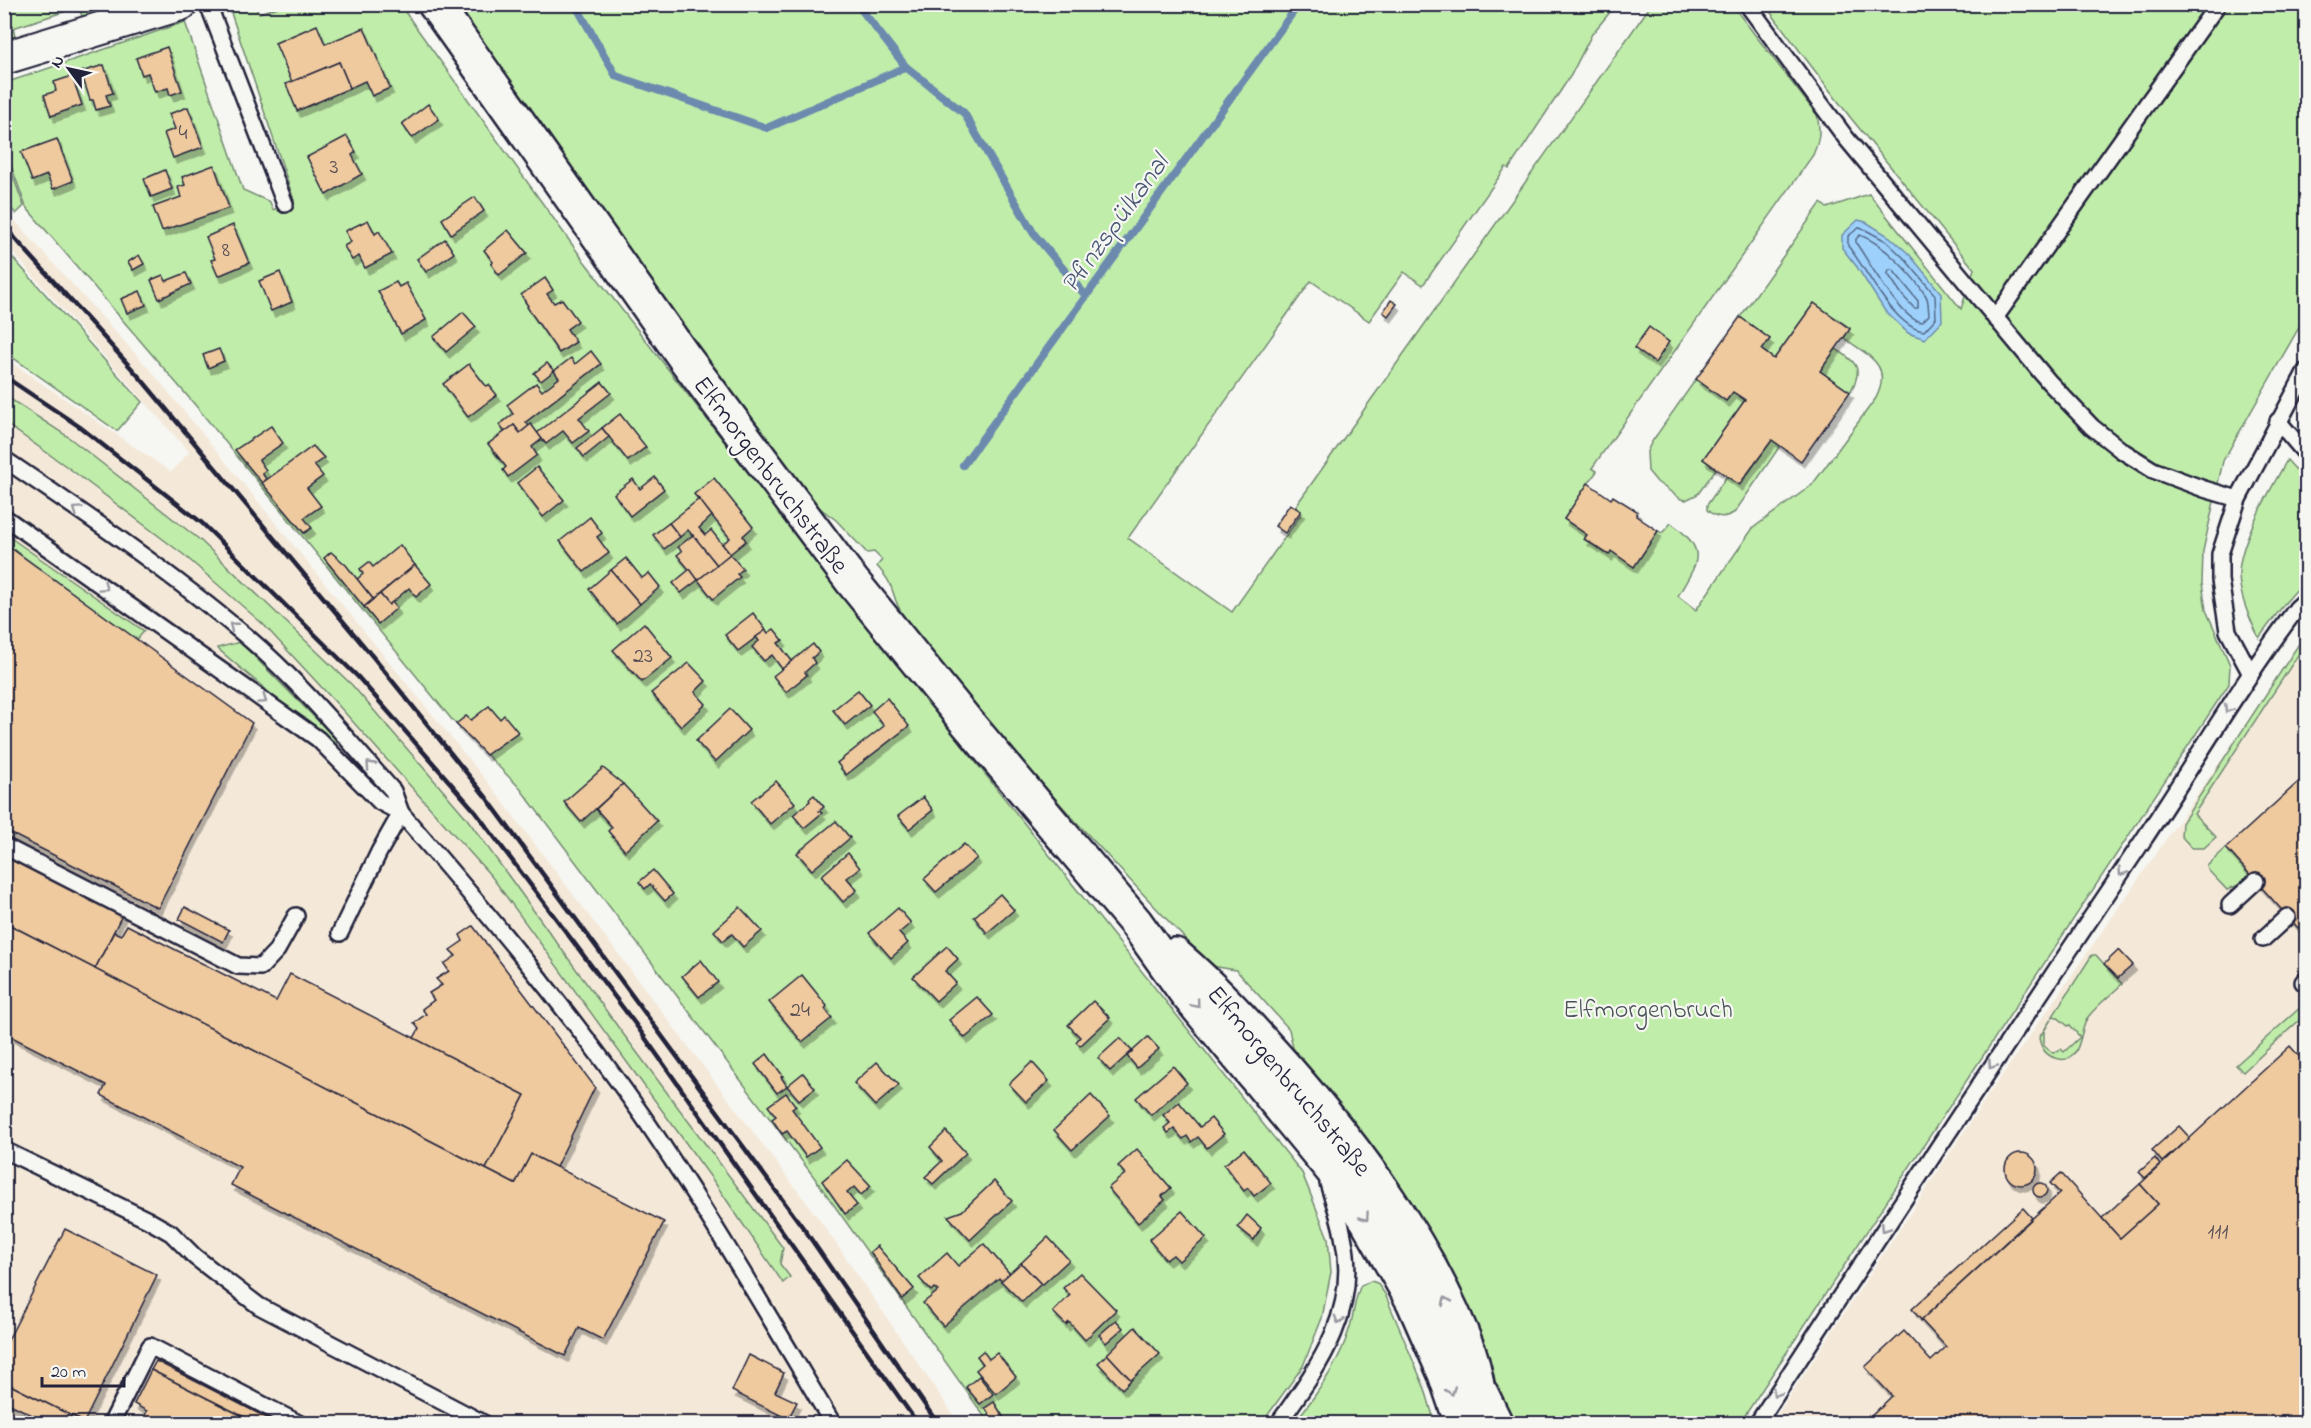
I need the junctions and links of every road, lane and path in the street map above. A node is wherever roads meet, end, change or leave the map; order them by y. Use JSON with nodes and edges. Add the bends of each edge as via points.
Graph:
{"nodes":[{"id":1,"x":181,"y":4,"type":"edge"},
{"id":2,"x":208,"y":4,"type":"edge"},
{"id":3,"x":435,"y":4,"type":"edge"},
{"id":4,"x":1747,"y":4,"type":"edge"},
{"id":5,"x":2218,"y":4,"type":"edge"},
{"id":6,"x":4,"y":58,"type":"edge"},
{"id":7,"x":285,"y":204,"type":"dead end"},
{"id":8,"x":1995,"y":318,"type":"junction"},
{"id":9,"x":2307,"y":371,"type":"edge"},
{"id":10,"x":2278,"y":421,"type":"junction"},
{"id":11,"x":2307,"y":453,"type":"edge"},
{"id":12,"x":4,"y":459,"type":"edge"},
{"id":13,"x":2238,"y":499,"type":"junction"},
{"id":14,"x":4,"y":517,"type":"edge"},
{"id":15,"x":2307,"y":600,"type":"edge"},
{"id":16,"x":2251,"y":674,"type":"junction"},
{"id":17,"x":401,"y":813,"type":"junction"},
{"id":18,"x":4,"y":846,"type":"edge"},
{"id":19,"x":2256,"y":881,"type":"dead end"},
{"id":20,"x":2230,"y":905,"type":"dead end"},
{"id":21,"x":296,"y":916,"type":"dead end"},
{"id":22,"x":2288,"y":916,"type":"dead end"},
{"id":23,"x":1137,"y":923,"type":"junction"},
{"id":24,"x":340,"y":933,"type":"dead end"},
{"id":25,"x":2263,"y":939,"type":"dead end"},
{"id":26,"x":4,"y":1150,"type":"edge"},
{"id":27,"x":1318,"y":1153,"type":"junction"},
{"id":28,"x":1470,"y":1354,"type":"junction"},
{"id":29,"x":111,"y":1424,"type":"edge"},
{"id":30,"x":300,"y":1424,"type":"edge"},
{"id":31,"x":485,"y":1424,"type":"edge"},
{"id":32,"x":833,"y":1424,"type":"edge"},
{"id":33,"x":1278,"y":1424,"type":"edge"},
{"id":34,"x":1462,"y":1424,"type":"edge"},
{"id":35,"x":1485,"y":1424,"type":"edge"},
{"id":36,"x":1506,"y":1424,"type":"edge"},
{"id":37,"x":1756,"y":1424,"type":"edge"}],
"edges":[{"from":1,"to":6,"type":"street"},
{"from":2,"to":7,"type":"lane"},
{"from":3,"to":23,"type":"main road","name":"Elfmorgenbruchstraße","via":[[684,357],[852,580],[964,720]]},
{"from":4,"to":8,"type":"lane","via":[[1846,138]]},
{"from":5,"to":8,"type":"lane"},
{"from":8,"to":13,"type":"lane","via":[[2049,382],[2092,427],[2121,450],[2153,470]]},
{"from":9,"to":10,"type":"lane"},
{"from":10,"to":11,"type":"lane"},
{"from":10,"to":13,"type":"lane"},
{"from":17,"to":12,"type":"lane","one_way":true,"via":[[393,791],[287,675],[246,637],[175,580]]},
{"from":13,"to":16,"type":"lane","via":[[2220,554],[2220,579],[2228,631]]},
{"from":14,"to":17,"type":"lane","one_way":true,"via":[[318,739],[380,802]]},
{"from":15,"to":16,"type":"lane","via":[[2297,608]]},
{"from":16,"to":37,"type":"lane","one_way":true},
{"from":17,"to":24,"type":"lane"},
{"from":17,"to":32,"type":"lane","via":[[507,936],[640,1113],[699,1201]]},
{"from":18,"to":21,"type":"lane","via":[[238,966],[261,967],[277,950]]},
{"from":19,"to":20,"type":"lane"},
{"from":22,"to":25,"type":"lane"},
{"from":23,"to":27,"type":"main road","name":"Elfmorgenbruchstraße","one_way":true,"via":[[1186,993]]},
{"from":28,"to":23,"type":"main road","name":"Elfmorgenbruchstraße","one_way":true,"via":[[1410,1234],[1346,1139],[1208,983]]},
{"from":26,"to":31,"type":"lane","via":[[171,1233],[203,1264],[259,1306]]},
{"from":27,"to":33,"type":"lane","one_way":true,"via":[[1344,1237],[1344,1303],[1334,1337]]},
{"from":27,"to":34,"type":"main road","name":"Elfmorgenbruchstraße","one_way":true,"via":[[1367,1220],[1402,1282],[1445,1374]]},
{"from":28,"to":35,"type":"main road","name":"Elfmorgenbruchstraße"},
{"from":28,"to":36,"type":"lane"},
{"from":29,"to":30,"type":"lane","via":[[150,1346]]}]}
